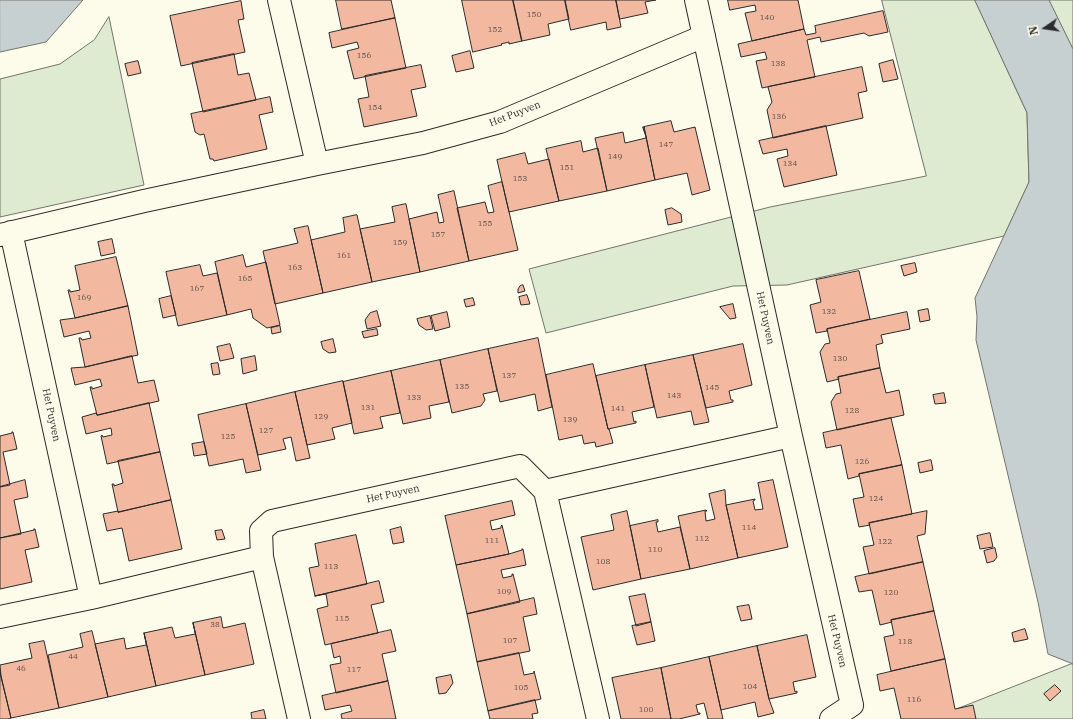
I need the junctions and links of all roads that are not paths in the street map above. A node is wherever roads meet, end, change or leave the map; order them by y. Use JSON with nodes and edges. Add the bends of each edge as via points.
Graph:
{"nodes":[{"id":1,"x":279,"y":0,"type":"edge"},
{"id":2,"x":696,"y":0,"type":"edge"},
{"id":3,"x":704,"y":36,"type":"junction"},
{"id":4,"x":317,"y":164,"type":"junction"},
{"id":5,"x":5,"y":233,"type":"edge"},
{"id":6,"x":790,"y":436,"type":"junction"},
{"id":7,"x":545,"y":491,"type":"junction"},
{"id":8,"x":262,"y":557,"type":"junction"},
{"id":9,"x":91,"y":598,"type":"junction"},
{"id":10,"x":0,"y":617,"type":"edge"},
{"id":11,"x":299,"y":719,"type":"edge"},
{"id":12,"x":598,"y":719,"type":"edge"},
{"id":13,"x":831,"y":719,"type":"edge"}],
"edges":[{"from":1,"to":4,"type":"street"},
{"from":2,"to":3,"type":"street","name":"Het Puyven"},
{"from":3,"to":4,"type":"street","name":"Het Puyven","via":[[500,122],[422,143]]},
{"from":3,"to":6,"type":"street","name":"Het Puyven"},
{"from":4,"to":5,"type":"street","name":"Het Puyven"},
{"from":5,"to":9,"type":"street","name":"Het Puyven"},
{"from":6,"to":7,"type":"street"},
{"from":6,"to":13,"type":"street","name":"Het Puyven","via":[[852,705]]},
{"from":7,"to":8,"type":"street","name":"Het Puyven","via":[[520,466],[272,521],[262,531]]},
{"from":7,"to":12,"type":"street"},
{"from":8,"to":9,"type":"street"},
{"from":8,"to":11,"type":"street","name":"Het Puyven"},
{"from":9,"to":10,"type":"street"}]}
